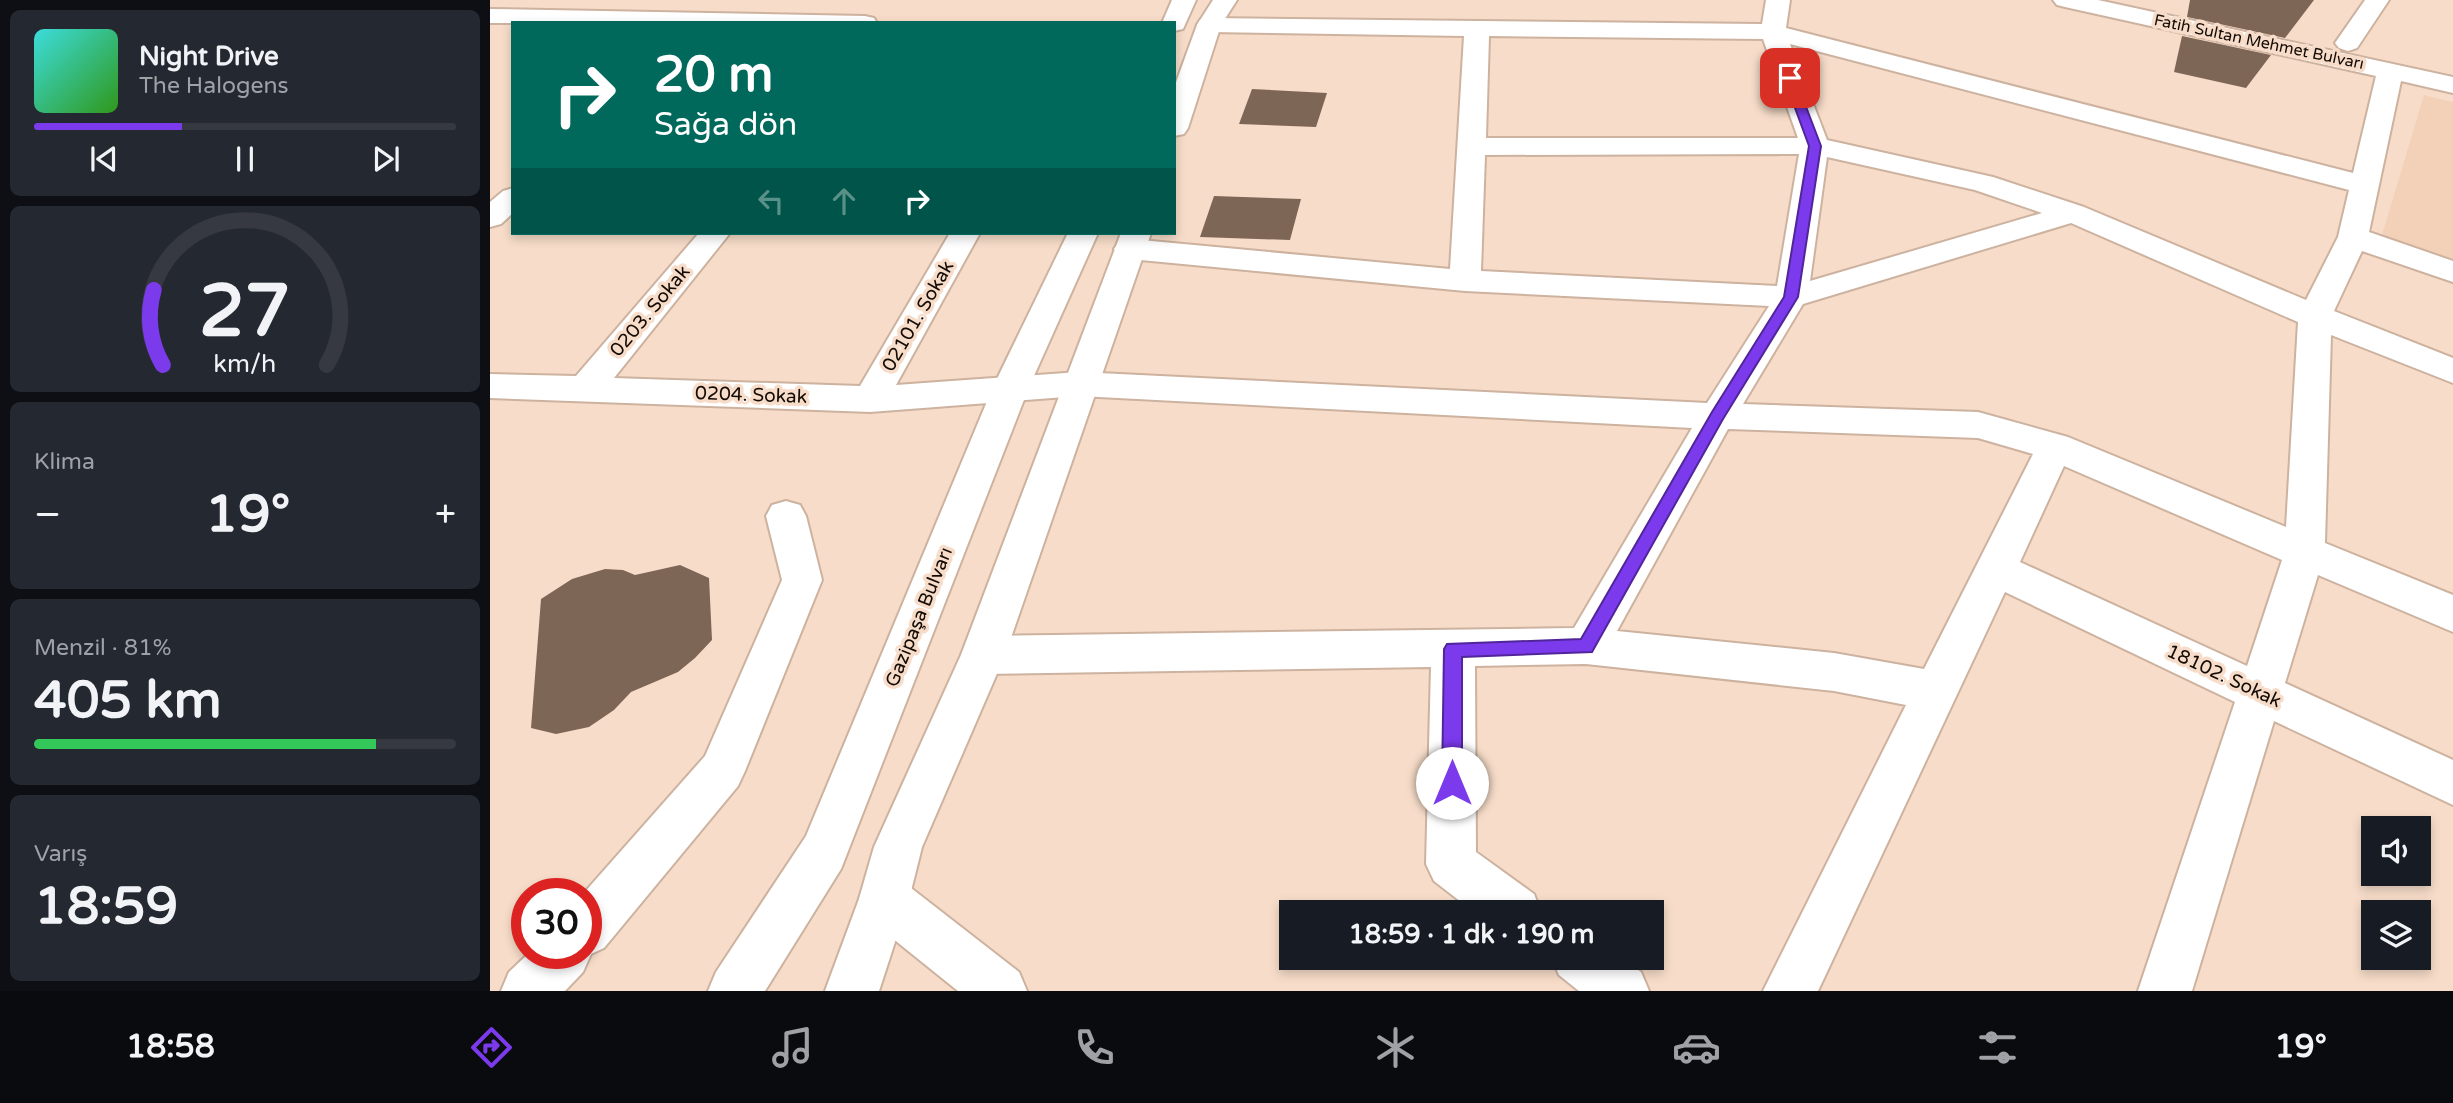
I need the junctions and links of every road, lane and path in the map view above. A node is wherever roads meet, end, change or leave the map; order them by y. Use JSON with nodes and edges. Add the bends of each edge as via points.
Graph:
{"nodes":[{"id":1,"x":1184,"y":0,"type":"edge"},
{"id":2,"x":1225,"y":0,"type":"edge"},
{"id":3,"x":1778,"y":0,"type":"edge"},
{"id":4,"x":2065,"y":0,"type":"edge"},
{"id":5,"x":2162,"y":0,"type":"edge"},
{"id":6,"x":2377,"y":0,"type":"edge"},
{"id":7,"x":490,"y":16,"type":"edge"},
{"id":8,"x":701,"y":21,"type":"edge"},
{"id":9,"x":1175,"y":21,"type":"edge"},
{"id":10,"x":1209,"y":26,"type":"junction"},
{"id":11,"x":1477,"y":30,"type":"junction"},
{"id":12,"x":1773,"y":32,"type":"junction"},
{"id":13,"x":2348,"y":43,"type":"junction"},
{"id":14,"x":2453,"y":67,"type":"edge"},
{"id":15,"x":2390,"y":70,"type":"junction"},
{"id":16,"x":2453,"y":85,"type":"edge"},
{"id":17,"x":1176,"y":122,"type":"edge"},
{"id":18,"x":1815,"y":146,"type":"junction"},
{"id":19,"x":1471,"y":147,"type":"junction"},
{"id":20,"x":2363,"y":185,"type":"junction"},
{"id":21,"x":511,"y":199,"type":"edge"},
{"id":22,"x":2073,"y":213,"type":"junction"},
{"id":23,"x":490,"y":218,"type":"edge"},
{"id":24,"x":713,"y":235,"type":"edge"},
{"id":25,"x":964,"y":235,"type":"edge"},
{"id":26,"x":1082,"y":235,"type":"edge"},
{"id":27,"x":2353,"y":237,"type":"junction"},
{"id":28,"x":1133,"y":241,"type":"edge"},
{"id":29,"x":2453,"y":272,"type":"edge"},
{"id":30,"x":1465,"y":281,"type":"junction"},
{"id":31,"x":1791,"y":297,"type":"junction"},
{"id":32,"x":2315,"y":316,"type":"junction"},
{"id":33,"x":2453,"y":371,"type":"edge"},
{"id":34,"x":1079,"y":384,"type":"junction"},
{"id":35,"x":490,"y":386,"type":"edge"},
{"id":36,"x":1011,"y":387,"type":"junction"},
{"id":37,"x":585,"y":389,"type":"junction"},
{"id":38,"x":870,"y":399,"type":"junction"},
{"id":39,"x":1717,"y":416,"type":"junction"},
{"id":40,"x":2055,"y":447,"type":"junction"},
{"id":41,"x":786,"y":516,"type":"dead end"},
{"id":42,"x":2305,"y":551,"type":"junction"},
{"id":43,"x":1996,"y":569,"type":"junction"},
{"id":44,"x":2453,"y":614,"type":"edge"},
{"id":45,"x":1586,"y":646,"type":"junction"},
{"id":46,"x":1453,"y":649,"type":"junction"},
{"id":47,"x":984,"y":655,"type":"junction"},
{"id":48,"x":1936,"y":691,"type":"junction"},
{"id":49,"x":2260,"y":692,"type":"junction"},
{"id":50,"x":2453,"y":783,"type":"edge"},
{"id":51,"x":884,"y":900,"type":"junction"},
{"id":52,"x":1500,"y":900,"type":"edge"},
{"id":53,"x":602,"y":911,"type":"edge"},
{"id":54,"x":550,"y":969,"type":"edge"},
{"id":55,"x":1594,"y":970,"type":"edge"},
{"id":56,"x":528,"y":991,"type":"edge"},
{"id":57,"x":735,"y":991,"type":"edge"},
{"id":58,"x":852,"y":991,"type":"edge"},
{"id":59,"x":1000,"y":991,"type":"edge"},
{"id":60,"x":1622,"y":991,"type":"edge"},
{"id":61,"x":1790,"y":991,"type":"edge"},
{"id":62,"x":2165,"y":991,"type":"edge"}],
"edges":[{"from":1,"to":9,"type":"street"},
{"from":2,"to":10,"type":"street"},
{"from":3,"to":12,"type":"street"},
{"from":4,"to":15,"type":"street","name":"Fatih Sultan Mehmet Bulvarı"},
{"from":5,"to":13,"type":"street","name":"Fatih Sultan Mehmet Bulvarı"},
{"from":6,"to":13,"type":"street"},
{"from":7,"to":8,"type":"street"},
{"from":10,"to":11,"type":"street"},
{"from":10,"to":17,"type":"street"},
{"from":11,"to":12,"type":"street"},
{"from":11,"to":19,"type":"street"},
{"from":12,"to":18,"type":"street"},
{"from":12,"to":20,"type":"street"},
{"from":13,"to":14,"type":"street","name":"Fatih Sultan Mehmet Bulvarı"},
{"from":15,"to":16,"type":"street","name":"Fatih Sultan Mehmet Bulvarı"},
{"from":15,"to":20,"type":"street"},
{"from":18,"to":19,"type":"street"},
{"from":18,"to":22,"type":"street","via":[[1983,183]]},
{"from":18,"to":31,"type":"street"},
{"from":19,"to":30,"type":"street"},
{"from":20,"to":27,"type":"street"},
{"from":21,"to":23,"type":"street"},
{"from":22,"to":31,"type":"street"},
{"from":22,"to":32,"type":"street"},
{"from":24,"to":37,"type":"street","name":"0203. Sokak"},
{"from":25,"to":38,"type":"street","name":"02101. Sokak"},
{"from":26,"to":36,"type":"street","name":"Gazipaşa Bulvarı"},
{"from":27,"to":29,"type":"street"},
{"from":27,"to":32,"type":"street"},
{"from":28,"to":30,"type":"street"},
{"from":28,"to":34,"type":"street"},
{"from":30,"to":31,"type":"street"},
{"from":31,"to":39,"type":"street"},
{"from":32,"to":33,"type":"street"},
{"from":32,"to":42,"type":"street"},
{"from":34,"to":36,"type":"street","name":"0204. Sokak"},
{"from":34,"to":39,"type":"street","name":"0204. Sokak"},
{"from":34,"to":47,"type":"street"},
{"from":35,"to":37,"type":"street","name":"0204. Sokak"},
{"from":36,"to":38,"type":"street","name":"0204. Sokak"},
{"from":36,"to":57,"type":"street","name":"Gazipaşa Bulvarı","via":[[824,852]]},
{"from":37,"to":38,"type":"street","name":"0204. Sokak"},
{"from":39,"to":40,"type":"street","name":"0204. Sokak","via":[[1978,425]]},
{"from":39,"to":45,"type":"street"},
{"from":40,"to":42,"type":"street","name":"0204. Sokak"},
{"from":40,"to":43,"type":"street"},
{"from":41,"to":53,"type":"street","via":[[802,580],[722,771]]},
{"from":42,"to":44,"type":"street","name":"0204. Sokak"},
{"from":42,"to":49,"type":"street"},
{"from":43,"to":48,"type":"street"},
{"from":43,"to":49,"type":"street","name":"18102. Sokak"},
{"from":45,"to":46,"type":"street"},
{"from":45,"to":48,"type":"street","via":[[1833,672]]},
{"from":46,"to":47,"type":"street"},
{"from":46,"to":52,"type":"street","via":[[1451,864]]},
{"from":47,"to":51,"type":"street","via":[[898,847]]},
{"from":48,"to":61,"type":"street"},
{"from":49,"to":50,"type":"street","name":"18102. Sokak"},
{"from":49,"to":62,"type":"street"},
{"from":51,"to":58,"type":"street"},
{"from":51,"to":59,"type":"street"},
{"from":54,"to":56,"type":"street"},
{"from":55,"to":60,"type":"street"}]}
